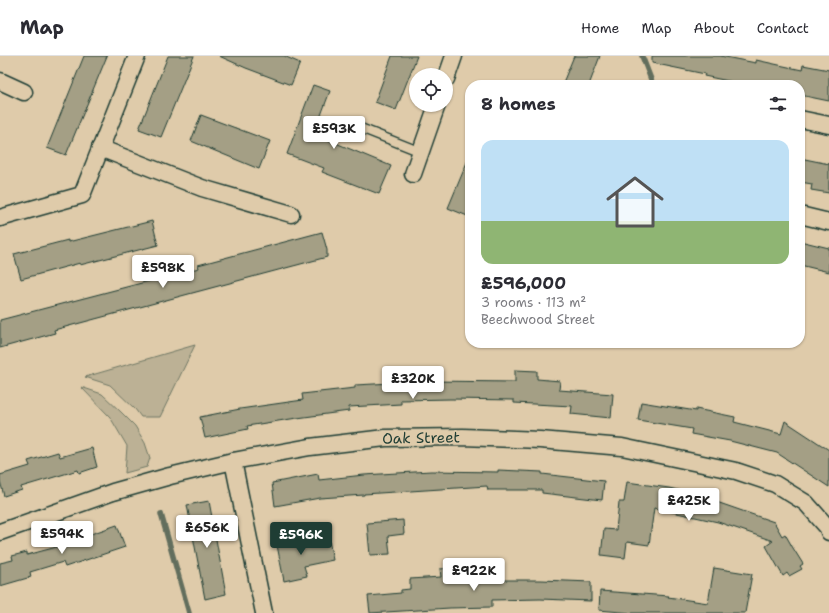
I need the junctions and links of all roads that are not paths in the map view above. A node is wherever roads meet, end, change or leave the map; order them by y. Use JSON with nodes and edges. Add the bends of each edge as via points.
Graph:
{"nodes":[{"id":1,"x":137,"y":56,"type":"edge"},
{"id":2,"x":454,"y":56,"type":"edge"},
{"id":3,"x":450,"y":68,"type":"edge"},
{"id":4,"x":0,"y":81,"type":"edge"},
{"id":5,"x":24,"y":92,"type":"dead end"},
{"id":6,"x":435,"y":112,"type":"edge"},
{"id":7,"x":805,"y":120,"type":"edge"},
{"id":8,"x":348,"y":123,"type":"dead end"},
{"id":9,"x":829,"y":125,"type":"edge"},
{"id":10,"x":100,"y":148,"type":"junction"},
{"id":11,"x":421,"y":152,"type":"junction"},
{"id":12,"x":413,"y":174,"type":"dead end"},
{"id":13,"x":291,"y":214,"type":"dead end"},
{"id":14,"x":805,"y":217,"type":"edge"},
{"id":15,"x":0,"y":218,"type":"edge"},
{"id":16,"x":829,"y":222,"type":"edge"},
{"id":17,"x":233,"y":461,"type":"junction"},
{"id":18,"x":0,"y":532,"type":"edge"},
{"id":19,"x":829,"y":532,"type":"edge"},
{"id":20,"x":264,"y":613,"type":"edge"}],
"edges":[{"from":1,"to":10,"type":"street"},
{"from":2,"to":3,"type":"street"},
{"from":4,"to":5,"type":"street"},
{"from":6,"to":11,"type":"street"},
{"from":7,"to":9,"type":"street"},
{"from":8,"to":11,"type":"lane"},
{"from":10,"to":13,"type":"street","via":[[202,188]]},
{"from":10,"to":15,"type":"street","via":[[82,195]]},
{"from":11,"to":12,"type":"street"},
{"from":14,"to":16,"type":"street"},
{"from":17,"to":18,"type":"street","name":"Oak Street","via":[[113,492]]},
{"from":17,"to":19,"type":"street","name":"Oak Street","via":[[310,447],[385,438],[517,439],[622,447],[736,471],[775,484],[806,503]]},
{"from":17,"to":20,"type":"street"}]}
